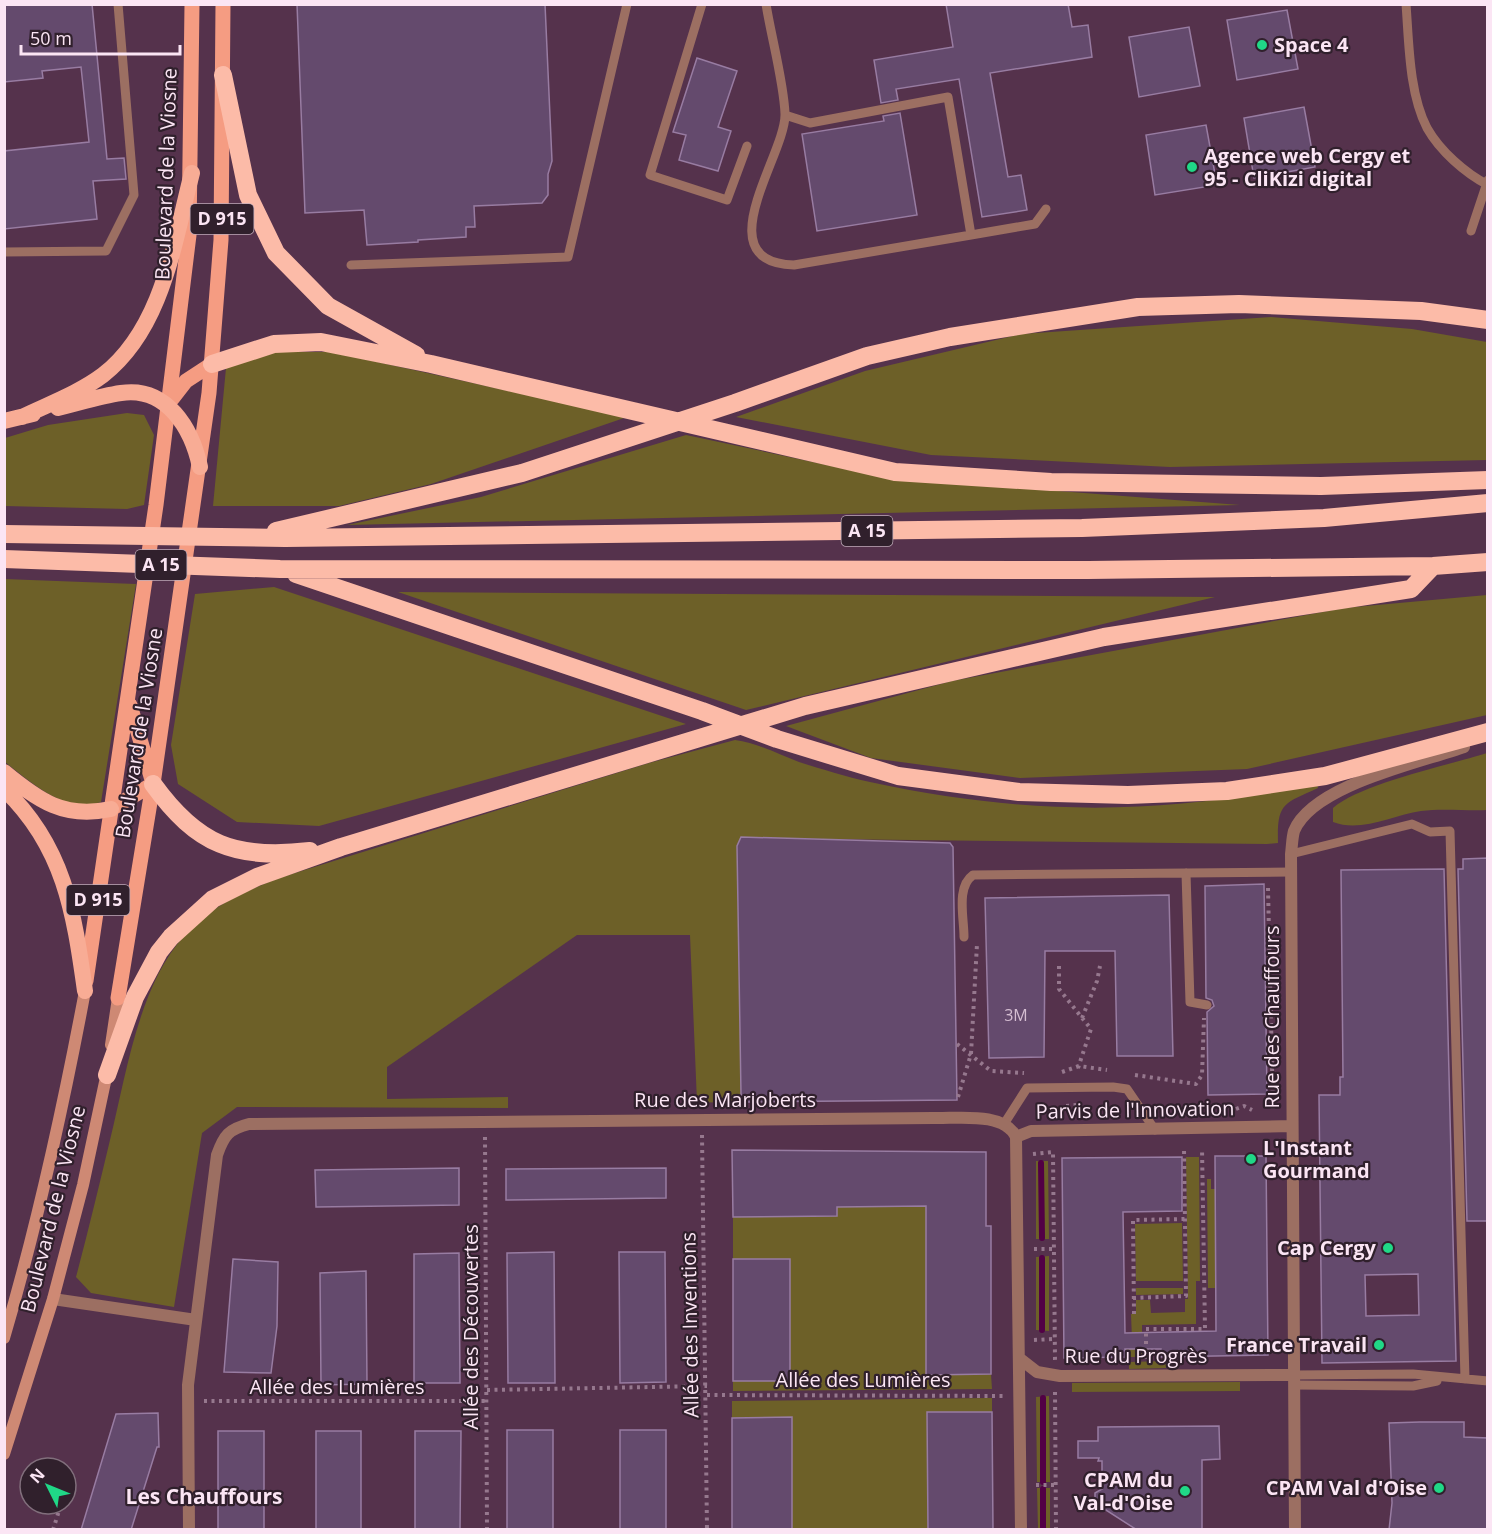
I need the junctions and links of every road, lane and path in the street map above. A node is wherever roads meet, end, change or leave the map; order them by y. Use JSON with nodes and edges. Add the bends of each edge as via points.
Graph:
{"nodes":[{"id":1,"x":118,"y":4,"type":"edge"},
{"id":2,"x":192,"y":4,"type":"edge"},
{"id":3,"x":223,"y":4,"type":"edge"},
{"id":4,"x":627,"y":4,"type":"edge"},
{"id":5,"x":702,"y":4,"type":"edge"},
{"id":6,"x":766,"y":4,"type":"edge"},
{"id":7,"x":1406,"y":4,"type":"edge"},
{"id":8,"x":223,"y":75,"type":"junction"},
{"id":9,"x":785,"y":115,"type":"junction"},
{"id":10,"x":747,"y":146,"type":"dead end"},
{"id":11,"x":192,"y":173,"type":"junction"},
{"id":12,"x":1487,"y":183,"type":"edge"},
{"id":13,"x":1046,"y":209,"type":"dead end"},
{"id":14,"x":1471,"y":231,"type":"dead end"},
{"id":15,"x":971,"y":235,"type":"junction"},
{"id":16,"x":4,"y":252,"type":"edge"},
{"id":17,"x":351,"y":265,"type":"dead end"},
{"id":18,"x":1488,"y":320,"type":"edge"},
{"id":19,"x":212,"y":364,"type":"junction"},
{"id":20,"x":431,"y":364,"type":"junction"},
{"id":21,"x":169,"y":407,"type":"junction"},
{"id":22,"x":22,"y":417,"type":"junction"},
{"id":23,"x":4,"y":421,"type":"edge"},
{"id":24,"x":200,"y":467,"type":"junction"},
{"id":25,"x":1488,"y":480,"type":"edge"},
{"id":26,"x":1488,"y":504,"type":"edge"},
{"id":27,"x":4,"y":534,"type":"edge"},
{"id":28,"x":245,"y":538,"type":"junction"},
{"id":29,"x":4,"y":559,"type":"edge"},
{"id":30,"x":1488,"y":561,"type":"edge"},
{"id":31,"x":1433,"y":566,"type":"junction"},
{"id":32,"x":280,"y":569,"type":"junction"},
{"id":33,"x":127,"y":696,"type":"junction"},
{"id":34,"x":1488,"y":732,"type":"edge"},
{"id":35,"x":1488,"y":738,"type":"edge"},
{"id":36,"x":4,"y":772,"type":"edge"},
{"id":37,"x":153,"y":784,"type":"junction"},
{"id":38,"x":4,"y":789,"type":"edge"},
{"id":39,"x":111,"y":809,"type":"junction"},
{"id":40,"x":341,"y":847,"type":"junction"},
{"id":41,"x":1291,"y":854,"type":"junction"},
{"id":42,"x":1291,"y":872,"type":"junction"},
{"id":43,"x":1186,"y":873,"type":"junction"},
{"id":44,"x":1268,"y":888,"type":"dead end"},
{"id":45,"x":964,"y":937,"type":"dead end"},
{"id":46,"x":977,"y":941,"type":"dead end"},
{"id":47,"x":1059,"y":966,"type":"dead end"},
{"id":48,"x":1100,"y":966,"type":"dead end"},
{"id":49,"x":85,"y":991,"type":"junction"},
{"id":50,"x":118,"y":998,"type":"joint"},
{"id":51,"x":1207,"y":1005,"type":"dead end"},
{"id":52,"x":1204,"y":1017,"type":"dead end"},
{"id":53,"x":1082,"y":1018,"type":"junction"},
{"id":54,"x":957,"y":1044,"type":"dead end"},
{"id":55,"x":971,"y":1054,"type":"junction"},
{"id":56,"x":1079,"y":1066,"type":"junction"},
{"id":57,"x":1113,"y":1071,"type":"dead end"},
{"id":58,"x":1124,"y":1073,"type":"dead end"},
{"id":59,"x":1032,"y":1074,"type":"dead end"},
{"id":60,"x":1056,"y":1074,"type":"dead end"},
{"id":61,"x":107,"y":1075,"type":"junction"},
{"id":62,"x":1072,"y":1086,"type":"junction"},
{"id":63,"x":958,"y":1097,"type":"dead end"},
{"id":64,"x":1065,"y":1106,"type":"dead end"},
{"id":65,"x":702,"y":1119,"type":"junction"},
{"id":66,"x":485,"y":1124,"type":"junction"},
{"id":67,"x":1004,"y":1124,"type":"junction"},
{"id":68,"x":1292,"y":1126,"type":"junction"},
{"id":69,"x":1273,"y":1127,"type":"junction"},
{"id":70,"x":1155,"y":1130,"type":"junction"},
{"id":71,"x":1016,"y":1137,"type":"junction"},
{"id":72,"x":1202,"y":1148,"type":"dead end"},
{"id":73,"x":1184,"y":1149,"type":"dead end"},
{"id":74,"x":1033,"y":1163,"type":"dead end"},
{"id":75,"x":1185,"y":1219,"type":"junction"},
{"id":76,"x":1034,"y":1238,"type":"dead end"},
{"id":77,"x":1034,"y":1249,"type":"junction"},
{"id":78,"x":1054,"y":1249,"type":"junction"},
{"id":79,"x":1034,"y":1260,"type":"dead end"},
{"id":80,"x":1134,"y":1298,"type":"junction"},
{"id":81,"x":53,"y":1299,"type":"junction"},
{"id":82,"x":1134,"y":1314,"type":"dead end"},
{"id":83,"x":196,"y":1320,"type":"junction"},
{"id":84,"x":1034,"y":1328,"type":"dead end"},
{"id":85,"x":4,"y":1338,"type":"edge"},
{"id":86,"x":1019,"y":1358,"type":"junction"},
{"id":87,"x":1146,"y":1359,"type":"dead end"},
{"id":88,"x":1035,"y":1371,"type":"junction"},
{"id":89,"x":1055,"y":1375,"type":"junction"},
{"id":90,"x":1465,"y":1379,"type":"junction"},
{"id":91,"x":1295,"y":1380,"type":"junction"},
{"id":92,"x":1488,"y":1381,"type":"edge"},
{"id":93,"x":707,"y":1386,"type":"junction"},
{"id":94,"x":488,"y":1390,"type":"junction"},
{"id":95,"x":707,"y":1395,"type":"junction"},
{"id":96,"x":1019,"y":1396,"type":"junction"},
{"id":97,"x":188,"y":1400,"type":"junction"},
{"id":98,"x":487,"y":1401,"type":"junction"},
{"id":99,"x":4,"y":1454,"type":"edge"},
{"id":100,"x":1035,"y":1474,"type":"dead end"},
{"id":101,"x":1035,"y":1485,"type":"junction"},
{"id":102,"x":1056,"y":1485,"type":"junction"},
{"id":103,"x":1036,"y":1496,"type":"dead end"},
{"id":104,"x":189,"y":1530,"type":"edge"},
{"id":105,"x":487,"y":1530,"type":"edge"},
{"id":106,"x":707,"y":1530,"type":"edge"},
{"id":107,"x":1021,"y":1530,"type":"edge"},
{"id":108,"x":1056,"y":1530,"type":"edge"},
{"id":109,"x":1294,"y":1530,"type":"edge"}],
"edges":[{"from":1,"to":16,"type":"lane","via":[[134,195],[106,251]]},
{"from":2,"to":11,"type":"main road","name":"Boulevard de la Viosne","number":"D 915"},
{"from":3,"to":8,"type":"main road","name":"Boulevard de la Viosne","number":"D 915"},
{"from":4,"to":17,"type":"lane","via":[[568,257]]},
{"from":5,"to":10,"type":"lane","via":[[650,175],[727,200]]},
{"from":6,"to":9,"type":"lane"},
{"from":7,"to":12,"type":"lane","via":[[1417,94],[1428,128],[1455,162]]},
{"from":8,"to":19,"type":"main road","name":"Boulevard de la Viosne","number":"D 915","via":[[222,229]]},
{"from":8,"to":20,"type":"highway","via":[[248,195],[276,253],[328,306]]},
{"from":9,"to":15,"type":"lane","via":[[810,123],[948,97]]},
{"from":9,"to":15,"type":"lane","via":[[751,220],[752,242],[767,259],[778,265],[794,265]]},
{"from":11,"to":21,"type":"main road","name":"Boulevard de la Viosne","number":"D 915","via":[[189,235]]},
{"from":11,"to":22,"type":"highway","via":[[166,268],[137,341],[102,376]]},
{"from":12,"to":14,"type":"lane"},
{"from":13,"to":15,"type":"lane","via":[[1035,224]]},
{"from":18,"to":28,"type":"highway","via":[[1409,310],[1239,304],[1138,307],[950,337],[867,356],[522,473]]},
{"from":19,"to":20,"type":"highway","via":[[274,344],[321,342]]},
{"from":19,"to":21,"type":"main road","via":[[179,387]]},
{"from":19,"to":24,"type":"main road","name":"Boulevard de la Viosne","number":"D 915"},
{"from":20,"to":25,"type":"highway","via":[[895,472],[1051,482],[1321,486]]},
{"from":21,"to":22,"type":"highway","via":[[146,396],[123,393]]},
{"from":21,"to":24,"type":"highway","via":[[190,431]]},
{"from":21,"to":33,"type":"main road","name":"Boulevard de la Viosne","number":"D 915"},
{"from":22,"to":23,"type":"highway"},
{"from":24,"to":37,"type":"main road","name":"Boulevard de la Viosne","number":"D 915"},
{"from":26,"to":28,"type":"highway","number":"A 15","via":[[1324,518],[1082,528]]},
{"from":27,"to":28,"type":"highway","number":"A 15"},
{"from":29,"to":32,"type":"highway","number":"A 15"},
{"from":30,"to":31,"type":"highway","number":"A 15"},
{"from":31,"to":32,"type":"highway","number":"A 15","via":[[1088,570]]},
{"from":31,"to":40,"type":"highway","via":[[1411,589],[1104,638],[805,706]]},
{"from":32,"to":34,"type":"highway","via":[[777,739],[898,776],[1019,792],[1128,795],[1227,791],[1325,776]]},
{"from":33,"to":37,"type":"main road"},
{"from":33,"to":39,"type":"main road","name":"Boulevard de la Viosne","number":"D 915"},
{"from":35,"to":41,"type":"street","name":"Rue des Chauffours","via":[[1359,782],[1325,798],[1293,833]]},
{"from":36,"to":39,"type":"highway","via":[[53,807],[89,814]]},
{"from":37,"to":39,"type":"main road"},
{"from":37,"to":40,"type":"highway","via":[[183,820],[220,846],[285,853]]},
{"from":37,"to":50,"type":"main road","name":"Boulevard de la Viosne","number":"D 915"},
{"from":38,"to":49,"type":"highway","via":[[32,818],[57,864],[72,909]]},
{"from":39,"to":49,"type":"main road","name":"Boulevard de la Viosne","number":"D 915"},
{"from":40,"to":61,"type":"highway","via":[[228,890],[185,922],[159,952],[135,997]]},
{"from":41,"to":42,"type":"street","name":"Rue des Chauffours"},
{"from":41,"to":90,"type":"lane","via":[[1412,824],[1430,832],[1450,831]]},
{"from":42,"to":43,"type":"lane"},
{"from":42,"to":68,"type":"street","name":"Rue des Chauffours"},
{"from":43,"to":45,"type":"lane","via":[[973,874],[964,882]]},
{"from":43,"to":51,"type":"lane","via":[[1190,1002]]},
{"from":44,"to":69,"type":"path"},
{"from":46,"to":55,"type":"path"},
{"from":47,"to":53,"type":"path","via":[[1059,989]]},
{"from":48,"to":53,"type":"path"},
{"from":49,"to":85,"type":"main road","name":"Boulevard de la Viosne","number":"D 915","via":[[57,1139]]},
{"from":50,"to":61,"type":"main road","name":"Boulevard de la Viosne","number":"D 915"},
{"from":52,"to":58,"type":"path","via":[[1202,1075],[1196,1084]]},
{"from":53,"to":56,"type":"path","via":[[1091,1029]]},
{"from":54,"to":55,"type":"path"},
{"from":55,"to":59,"type":"path","via":[[991,1071]]},
{"from":55,"to":63,"type":"path"},
{"from":56,"to":57,"type":"path"},
{"from":56,"to":60,"type":"path"},
{"from":56,"to":62,"type":"path"},
{"from":61,"to":81,"type":"main road","name":"Boulevard de la Viosne","number":"D 915"},
{"from":62,"to":64,"type":"path"},
{"from":62,"to":67,"type":"lane","via":[[1027,1088]]},
{"from":62,"to":70,"type":"lane","via":[[1127,1089]]},
{"from":65,"to":66,"type":"street","name":"Rue des Marjoberts"},
{"from":65,"to":67,"type":"street","name":"Rue des Marjoberts","via":[[933,1118],[983,1119]]},
{"from":65,"to":93,"type":"path","name":"Allée des Inventions"},
{"from":66,"to":83,"type":"street","name":"Rue des Marjoberts","via":[[249,1124],[233,1128],[221,1142],[217,1155]]},
{"from":66,"to":94,"type":"path","name":"Allée des Découvertes"},
{"from":67,"to":71,"type":"street"},
{"from":68,"to":69,"type":"street","name":"Parvis de l'Innovation"},
{"from":68,"to":91,"type":"street","name":"Rue des Chauffours"},
{"from":69,"to":70,"type":"street","name":"Parvis de l'Innovation"},
{"from":70,"to":71,"type":"street","name":"Parvis de l'Innovation","via":[[1030,1131]]},
{"from":71,"to":86,"type":"street"},
{"from":72,"to":87,"type":"path","via":[[1205,1329],[1146,1329]]},
{"from":73,"to":75,"type":"path"},
{"from":74,"to":78,"type":"path","via":[[1033,1152],[1053,1152]]},
{"from":75,"to":80,"type":"path","via":[[1186,1296]]},
{"from":75,"to":80,"type":"path","via":[[1133,1220]]},
{"from":76,"to":77,"type":"path"},
{"from":77,"to":78,"type":"path"},
{"from":77,"to":79,"type":"path"},
{"from":78,"to":89,"type":"path"},
{"from":80,"to":82,"type":"path"},
{"from":81,"to":83,"type":"street"},
{"from":81,"to":99,"type":"main road","name":"Boulevard de la Viosne","number":"D 915"},
{"from":83,"to":97,"type":"street","name":"Rue des Marjoberts"},
{"from":84,"to":88,"type":"path"},
{"from":86,"to":88,"type":"street","name":"Rue du Progrès"},
{"from":86,"to":96,"type":"street"},
{"from":88,"to":89,"type":"street","name":"Rue du Progrès"},
{"from":89,"to":91,"type":"street","name":"Rue du Progrès"},
{"from":89,"to":102,"type":"path"},
{"from":90,"to":91,"type":"lane","via":[[1413,1386]]},
{"from":90,"to":92,"type":"lane"},
{"from":91,"to":109,"type":"street","name":"Rue des Chauffours"},
{"from":93,"to":94,"type":"path"},
{"from":93,"to":95,"type":"path","name":"Allée des Inventions"},
{"from":94,"to":98,"type":"path","name":"Allée des Découvertes"},
{"from":95,"to":96,"type":"path","name":"Allée des Lumières"},
{"from":95,"to":106,"type":"path","name":"Allée des Inventions"},
{"from":96,"to":107,"type":"street"},
{"from":97,"to":98,"type":"path","name":"Allée des Lumières"},
{"from":97,"to":104,"type":"street","name":"Rue des Marjoberts"},
{"from":98,"to":105,"type":"path","name":"Allée des Découvertes"},
{"from":100,"to":101,"type":"path"},
{"from":101,"to":102,"type":"path"},
{"from":101,"to":103,"type":"path"},
{"from":102,"to":108,"type":"path"}]}
